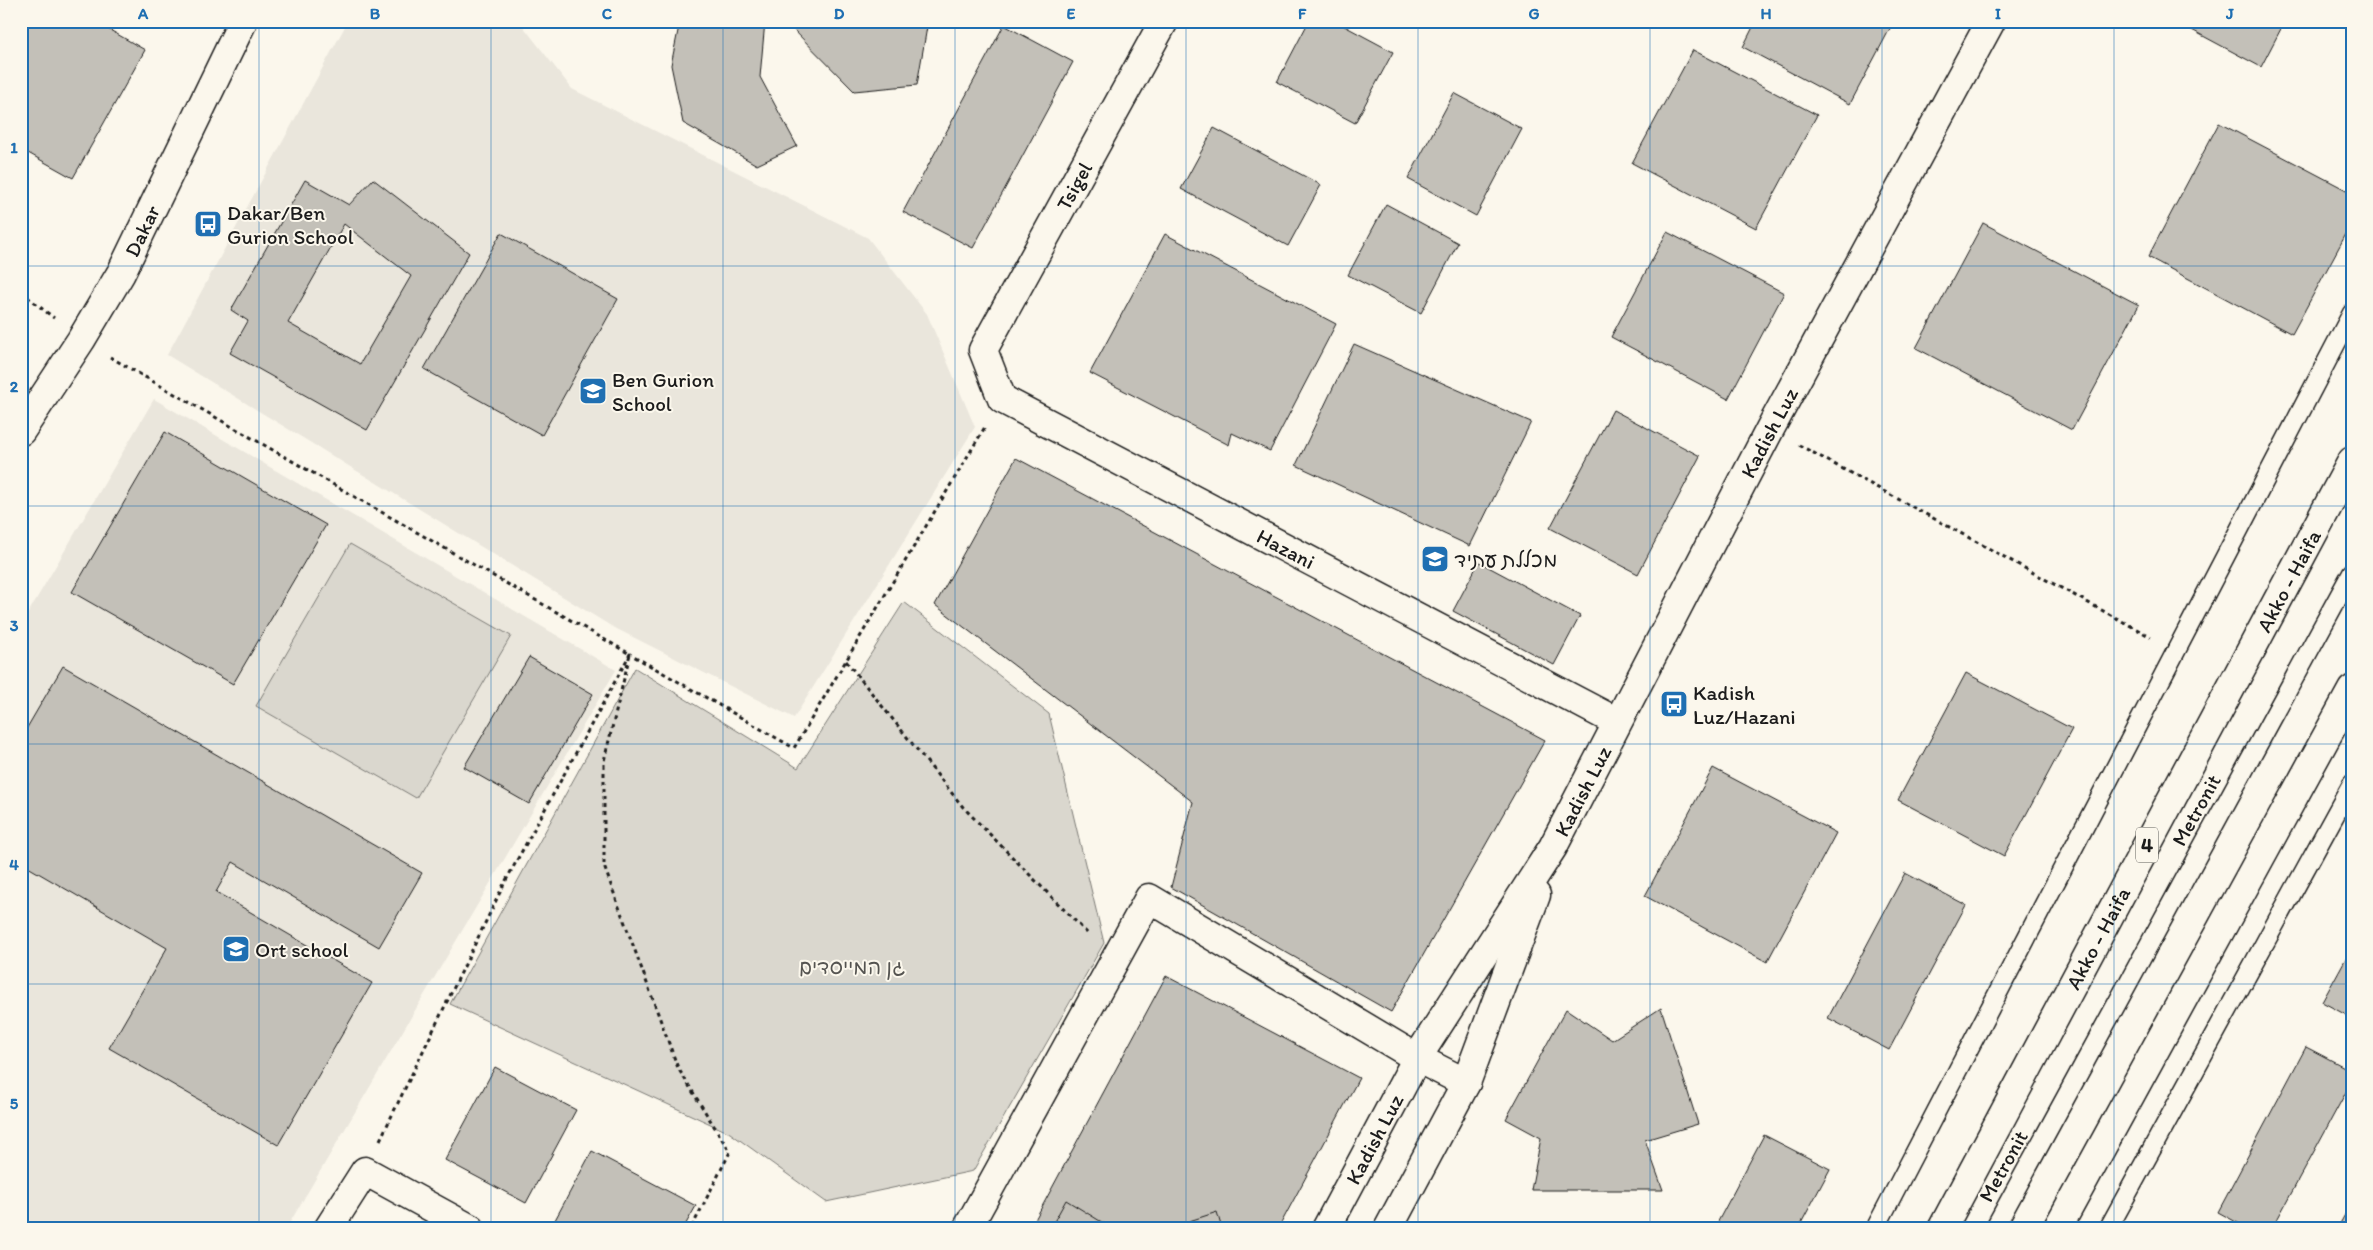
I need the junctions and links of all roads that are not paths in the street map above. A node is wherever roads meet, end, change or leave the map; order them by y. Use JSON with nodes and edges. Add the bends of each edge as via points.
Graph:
{"nodes":[{"id":1,"x":243,"y":21,"type":"edge"},
{"id":2,"x":1164,"y":21,"type":"edge"},
{"id":3,"x":1991,"y":21,"type":"edge"},
{"id":4,"x":2352,"y":313,"type":"edge"},
{"id":5,"x":1002,"y":399,"type":"joint"},
{"id":6,"x":21,"y":431,"type":"edge"},
{"id":7,"x":2352,"y":461,"type":"edge"},
{"id":8,"x":2352,"y":572,"type":"edge"},
{"id":9,"x":2352,"y":690,"type":"edge"},
{"id":10,"x":1616,"y":722,"type":"junction"},
{"id":11,"x":2352,"y":784,"type":"edge"},
{"id":12,"x":1553,"y":847,"type":"junction"},
{"id":13,"x":1417,"y":1058,"type":"junction"},
{"id":14,"x":1466,"y":1084,"type":"junction"},
{"id":15,"x":328,"y":1229,"type":"edge"},
{"id":16,"x":471,"y":1229,"type":"edge"},
{"id":17,"x":967,"y":1229,"type":"edge"},
{"id":18,"x":1326,"y":1229,"type":"edge"},
{"id":19,"x":1388,"y":1229,"type":"edge"},
{"id":20,"x":1875,"y":1229,"type":"edge"},
{"id":21,"x":1942,"y":1229,"type":"edge"},
{"id":22,"x":1994,"y":1229,"type":"edge"},
{"id":23,"x":2057,"y":1229,"type":"edge"},
{"id":24,"x":2108,"y":1229,"type":"edge"}],
"edges":[{"from":1,"to":6,"type":"main road","name":"Dakar","via":[[121,273],[82,340]]},
{"from":2,"to":5,"type":"main road","name":"Tsigel","via":[[983,350]]},
{"from":3,"to":10,"type":"main road","name":"Kadish Luz"},
{"from":4,"to":20,"type":"lane"},
{"from":5,"to":10,"type":"main road","name":"Hazani"},
{"from":7,"to":21,"type":"main road","name":"Akko - Haifa","number":"4"},
{"from":8,"to":22,"type":"lane","name":"Metronit"},
{"from":9,"to":23,"type":"main road"},
{"from":10,"to":12,"type":"main road","name":"Kadish Luz"},
{"from":11,"to":24,"type":"lane"},
{"from":12,"to":13,"type":"main road","name":"Kadish Luz"},
{"from":12,"to":14,"type":"main road","name":"Kadish Luz"},
{"from":13,"to":14,"type":"main road"},
{"from":13,"to":17,"type":"main road","via":[[1149,898]]},
{"from":13,"to":18,"type":"main road","name":"Kadish Luz"},
{"from":14,"to":19,"type":"main road","name":"Kadish Luz"},
{"from":15,"to":16,"type":"main road","via":[[365,1171]]}]}
